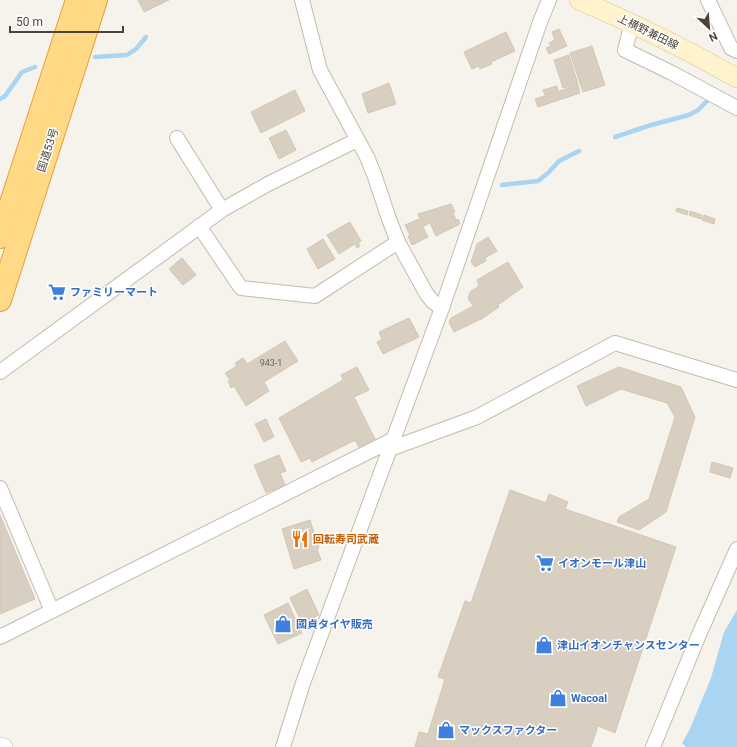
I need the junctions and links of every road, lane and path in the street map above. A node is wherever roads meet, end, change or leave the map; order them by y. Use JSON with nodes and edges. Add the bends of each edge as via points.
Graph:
{"nodes":[{"id":1,"x":77,"y":0,"type":"edge"},
{"id":2,"x":96,"y":0,"type":"edge"},
{"id":3,"x":302,"y":0,"type":"edge"},
{"id":4,"x":549,"y":0,"type":"edge"},
{"id":5,"x":579,"y":0,"type":"edge"},
{"id":6,"x":708,"y":0,"type":"edge"},
{"id":7,"x":632,"y":23,"type":"junction"},
{"id":8,"x":737,"y":51,"type":"edge"},
{"id":9,"x":737,"y":78,"type":"edge"},
{"id":10,"x":737,"y":108,"type":"edge"},
{"id":11,"x":178,"y":138,"type":"dead end"},
{"id":12,"x":357,"y":140,"type":"junction"},
{"id":13,"x":222,"y":210,"type":"junction"},
{"id":14,"x":199,"y":226,"type":"junction"},
{"id":15,"x":0,"y":237,"type":"edge"},
{"id":16,"x":398,"y":242,"type":"junction"},
{"id":17,"x":0,"y":300,"type":"edge"},
{"id":18,"x":442,"y":308,"type":"junction"},
{"id":19,"x":0,"y":372,"type":"edge"},
{"id":20,"x":737,"y":380,"type":"edge"},
{"id":21,"x":392,"y":444,"type":"junction"},
{"id":22,"x":0,"y":488,"type":"edge"},
{"id":23,"x":737,"y":549,"type":"edge"},
{"id":24,"x":52,"y":611,"type":"junction"},
{"id":25,"x":0,"y":637,"type":"edge"},
{"id":26,"x":0,"y":746,"type":"edge"},
{"id":27,"x":4,"y":747,"type":"edge"},
{"id":28,"x":283,"y":747,"type":"edge"},
{"id":29,"x":653,"y":747,"type":"edge"}],
"edges":[{"from":1,"to":15,"type":"highway","name":"国道53号"},
{"from":2,"to":17,"type":"highway","name":"国道53号"},
{"from":3,"to":12,"type":"street","via":[[320,70]]},
{"from":4,"to":18,"type":"street"},
{"from":5,"to":7,"type":"main road","name":"上横野兼田線"},
{"from":6,"to":8,"type":"street","via":[[731,48]]},
{"from":7,"to":9,"type":"main road","name":"上横野兼田線"},
{"from":7,"to":10,"type":"street","via":[[625,50]]},
{"from":11,"to":13,"type":"street"},
{"from":12,"to":13,"type":"street"},
{"from":12,"to":16,"type":"street","via":[[367,156]]},
{"from":13,"to":14,"type":"street"},
{"from":14,"to":16,"type":"street","via":[[241,288],[315,296]]},
{"from":14,"to":19,"type":"street"},
{"from":16,"to":18,"type":"street","via":[[426,293]]},
{"from":18,"to":21,"type":"street"},
{"from":20,"to":21,"type":"street","via":[[614,343],[477,418]]},
{"from":21,"to":24,"type":"street"},
{"from":21,"to":28,"type":"street","via":[[302,684]]},
{"from":22,"to":24,"type":"street"},
{"from":23,"to":29,"type":"street"},
{"from":24,"to":25,"type":"street"},
{"from":26,"to":27,"type":"street"}]}
